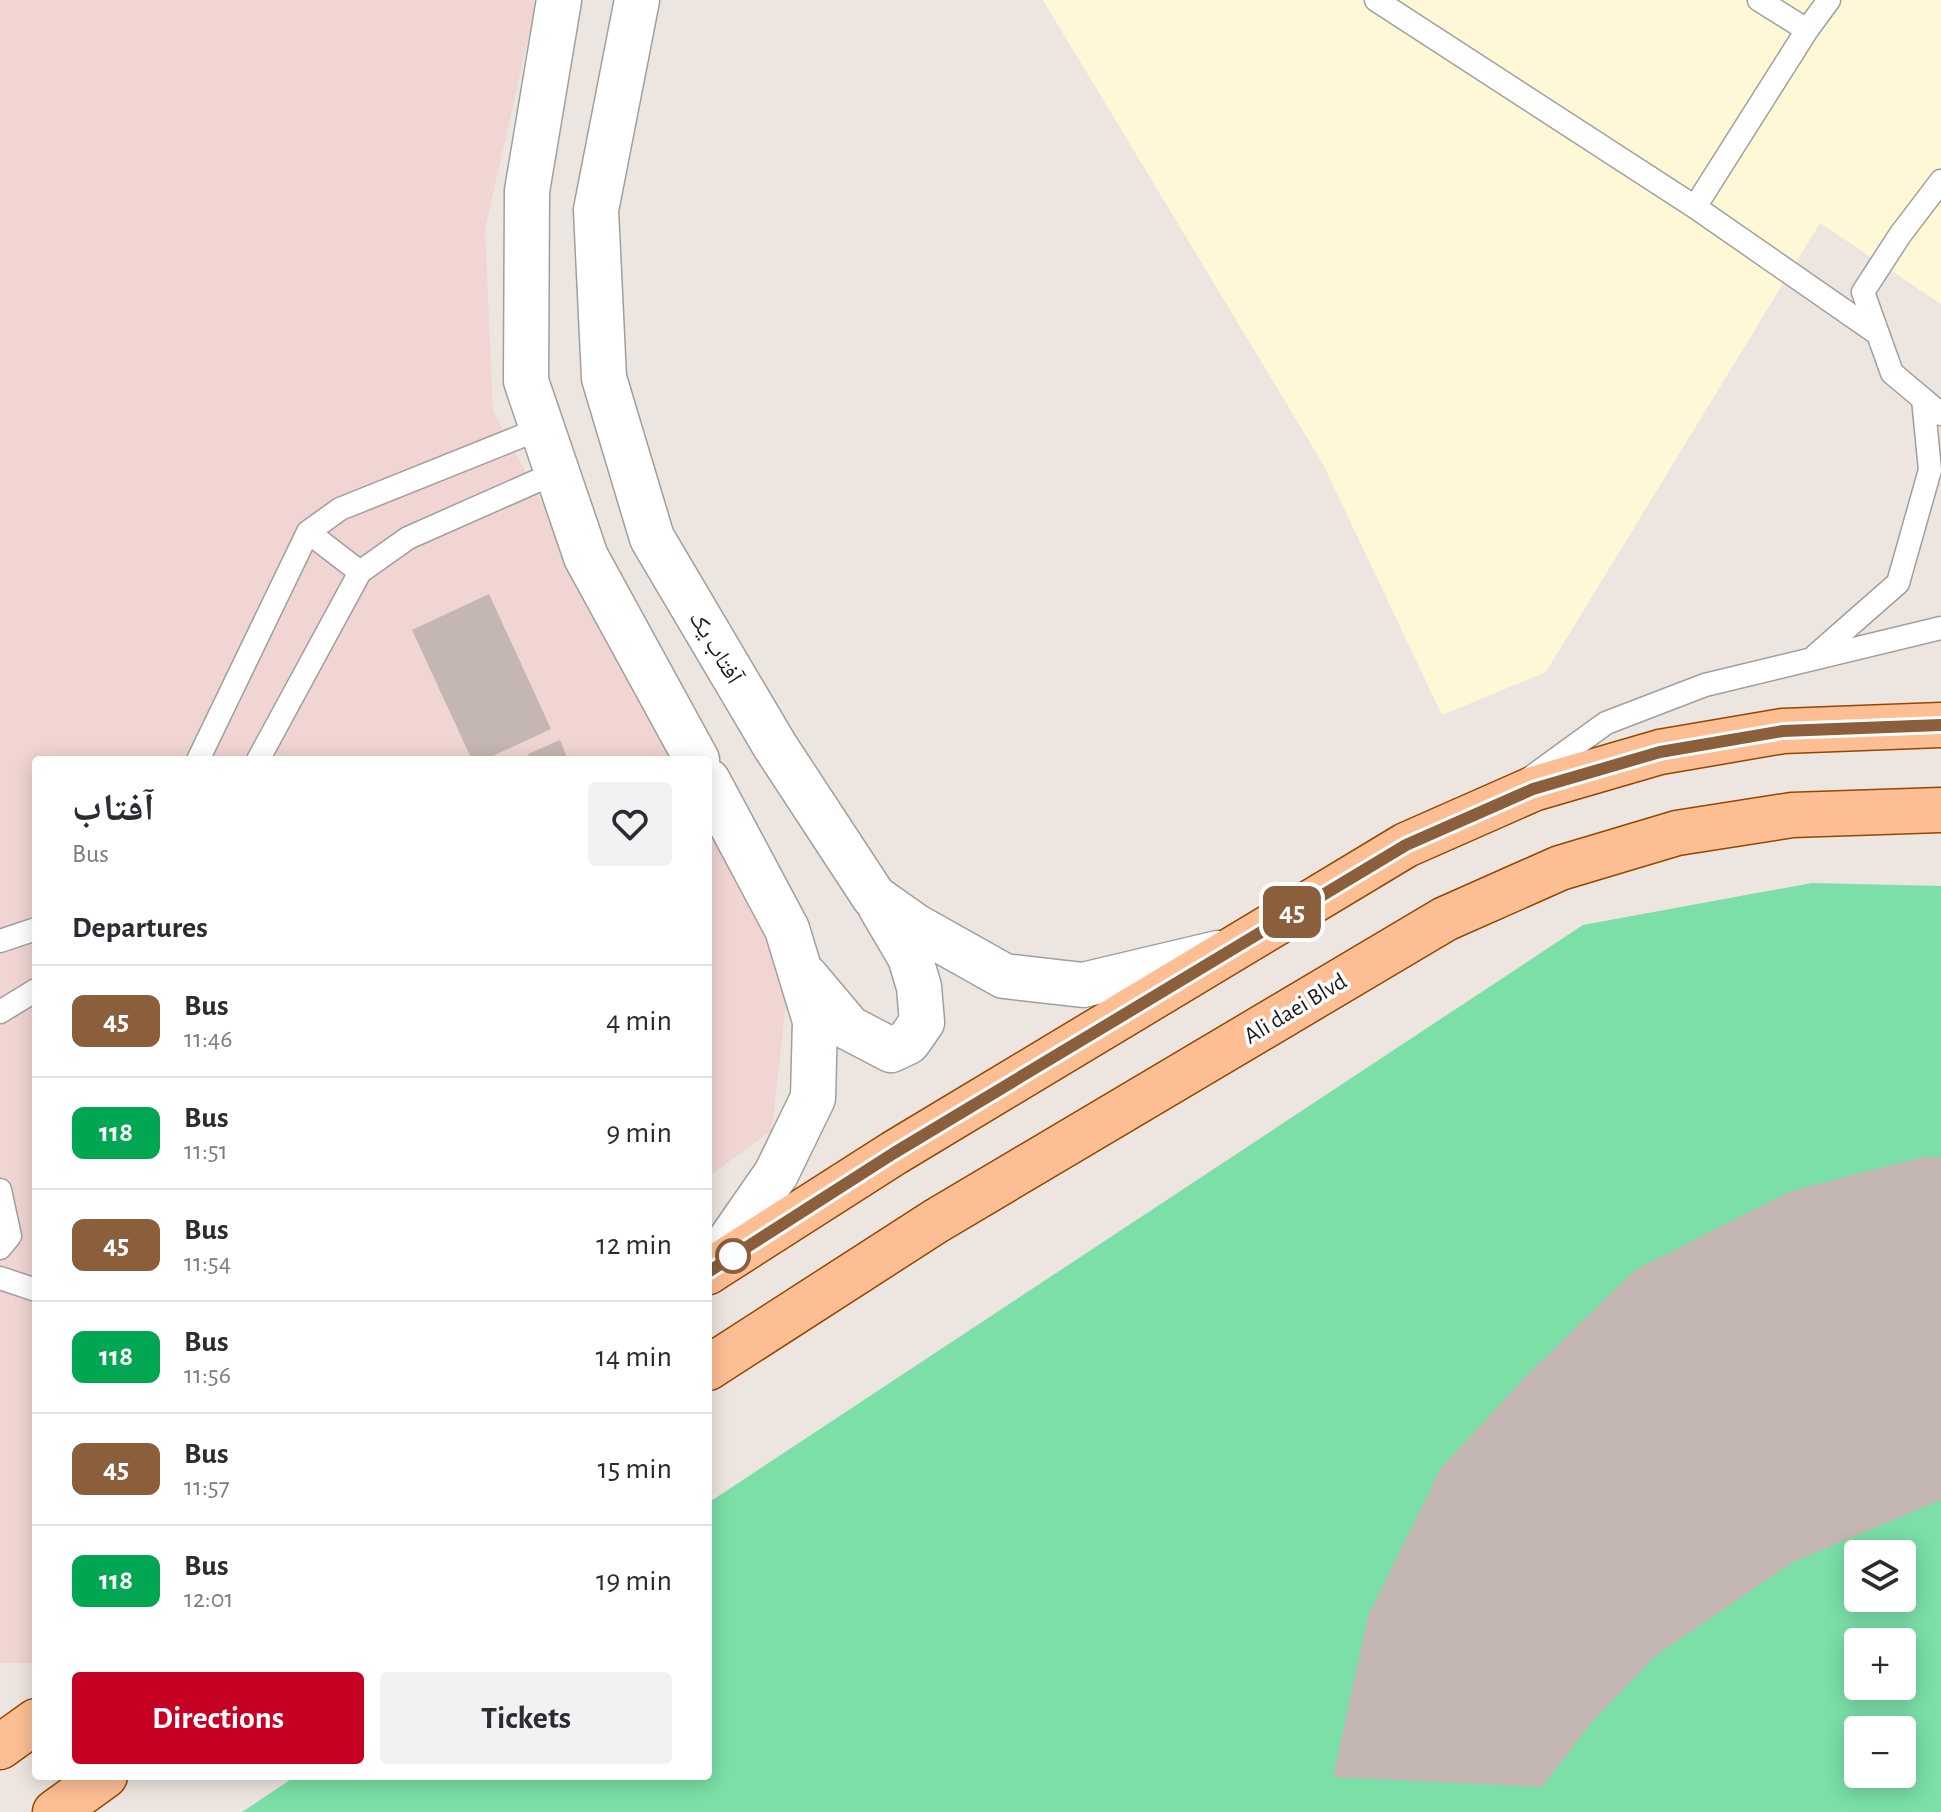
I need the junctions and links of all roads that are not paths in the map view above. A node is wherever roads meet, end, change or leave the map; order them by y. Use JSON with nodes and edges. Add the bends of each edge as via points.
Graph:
{"nodes":[{"id":1,"x":559,"y":0,"type":"edge"},
{"id":2,"x":637,"y":0,"type":"edge"},
{"id":3,"x":1376,"y":0,"type":"edge"},
{"id":4,"x":1759,"y":0,"type":"edge"},
{"id":5,"x":1829,"y":0,"type":"edge"},
{"id":6,"x":1807,"y":30,"type":"junction"},
{"id":7,"x":1941,"y":181,"type":"edge"},
{"id":8,"x":1695,"y":207,"type":"junction"},
{"id":9,"x":1878,"y":334,"type":"junction"},
{"id":10,"x":1923,"y":399,"type":"junction"},
{"id":11,"x":1941,"y":414,"type":"edge"},
{"id":12,"x":542,"y":428,"type":"junction"},
{"id":13,"x":557,"y":472,"type":"junction"},
{"id":14,"x":308,"y":532,"type":"junction"},
{"id":15,"x":360,"y":572,"type":"junction"},
{"id":16,"x":1941,"y":628,"type":"edge"},
{"id":17,"x":1812,"y":659,"type":"junction"},
{"id":18,"x":1941,"y":725,"type":"edge"},
{"id":19,"x":200,"y":756,"type":"edge"},
{"id":20,"x":260,"y":756,"type":"edge"},
{"id":21,"x":695,"y":756,"type":"edge"},
{"id":22,"x":712,"y":788,"type":"edge"},
{"id":23,"x":1487,"y":809,"type":"junction"},
{"id":24,"x":1941,"y":810,"type":"edge"},
{"id":25,"x":874,"y":897,"type":"junction"},
{"id":26,"x":32,"y":930,"type":"edge"},
{"id":27,"x":0,"y":941,"type":"edge"},
{"id":28,"x":1229,"y":951,"type":"junction"},
{"id":29,"x":799,"y":968,"type":"junction"},
{"id":30,"x":32,"y":992,"type":"edge"},
{"id":31,"x":0,"y":1012,"type":"edge"},
{"id":32,"x":0,"y":1190,"type":"edge"},
{"id":33,"x":0,"y":1248,"type":"edge"},
{"id":34,"x":712,"y":1266,"type":"edge"},
{"id":35,"x":712,"y":1269,"type":"edge"},
{"id":36,"x":0,"y":1278,"type":"edge"},
{"id":37,"x":32,"y":1289,"type":"edge"},
{"id":38,"x":712,"y":1365,"type":"edge"},
{"id":39,"x":99,"y":1780,"type":"edge"},
{"id":40,"x":55,"y":1812,"type":"edge"}],
"edges":[{"from":1,"to":12,"type":"street","via":[[527,191],[526,381]]},
{"from":2,"to":25,"type":"street","name":"آفتاب یک","via":[[596,210],[604,378],[652,538],[775,746]]},
{"from":3,"to":8,"type":"lane"},
{"from":4,"to":6,"type":"lane"},
{"from":5,"to":6,"type":"lane"},
{"from":6,"to":8,"type":"lane"},
{"from":7,"to":9,"type":"lane","via":[[1863,292]]},
{"from":8,"to":9,"type":"lane"},
{"from":9,"to":10,"type":"lane","via":[[1892,373]]},
{"from":10,"to":11,"type":"lane"},
{"from":10,"to":17,"type":"lane","via":[[1930,470],[1898,583]]},
{"from":12,"to":13,"type":"street"},
{"from":12,"to":14,"type":"lane","via":[[340,509]]},
{"from":13,"to":15,"type":"lane","via":[[408,538]]},
{"from":13,"to":21,"type":"street","via":[[586,557]]},
{"from":14,"to":15,"type":"lane"},
{"from":14,"to":19,"type":"lane"},
{"from":15,"to":20,"type":"lane"},
{"from":16,"to":17,"type":"lane"},
{"from":17,"to":23,"type":"lane","via":[[1705,685],[1606,723]]},
{"from":18,"to":23,"type":"main road","via":[[1783,731],[1660,752],[1533,789]]},
{"from":22,"to":29,"type":"street","via":[[787,929]]},
{"from":23,"to":28,"type":"main road","via":[[1406,845]]},
{"from":24,"to":38,"type":"main road","name":"Ali daei Blvd","via":[[1792,815],[1677,833],[1560,868],[1445,919],[936,1221]]},
{"from":25,"to":28,"type":"street","name":"آفتاب یک","via":[[1004,976],[1083,985]]},
{"from":25,"to":29,"type":"street","via":[[910,957],[919,987],[922,1022],[908,1042],[891,1050],[849,1028]]},
{"from":26,"to":27,"type":"lane"},
{"from":28,"to":35,"type":"main road"},
{"from":29,"to":34,"type":"street","via":[[815,1021],[813,1098],[776,1174]]},
{"from":30,"to":31,"type":"lane"},
{"from":32,"to":33,"type":"lane","via":[[10,1236]]},
{"from":36,"to":37,"type":"lane"},
{"from":39,"to":40,"type":"main road"}]}
